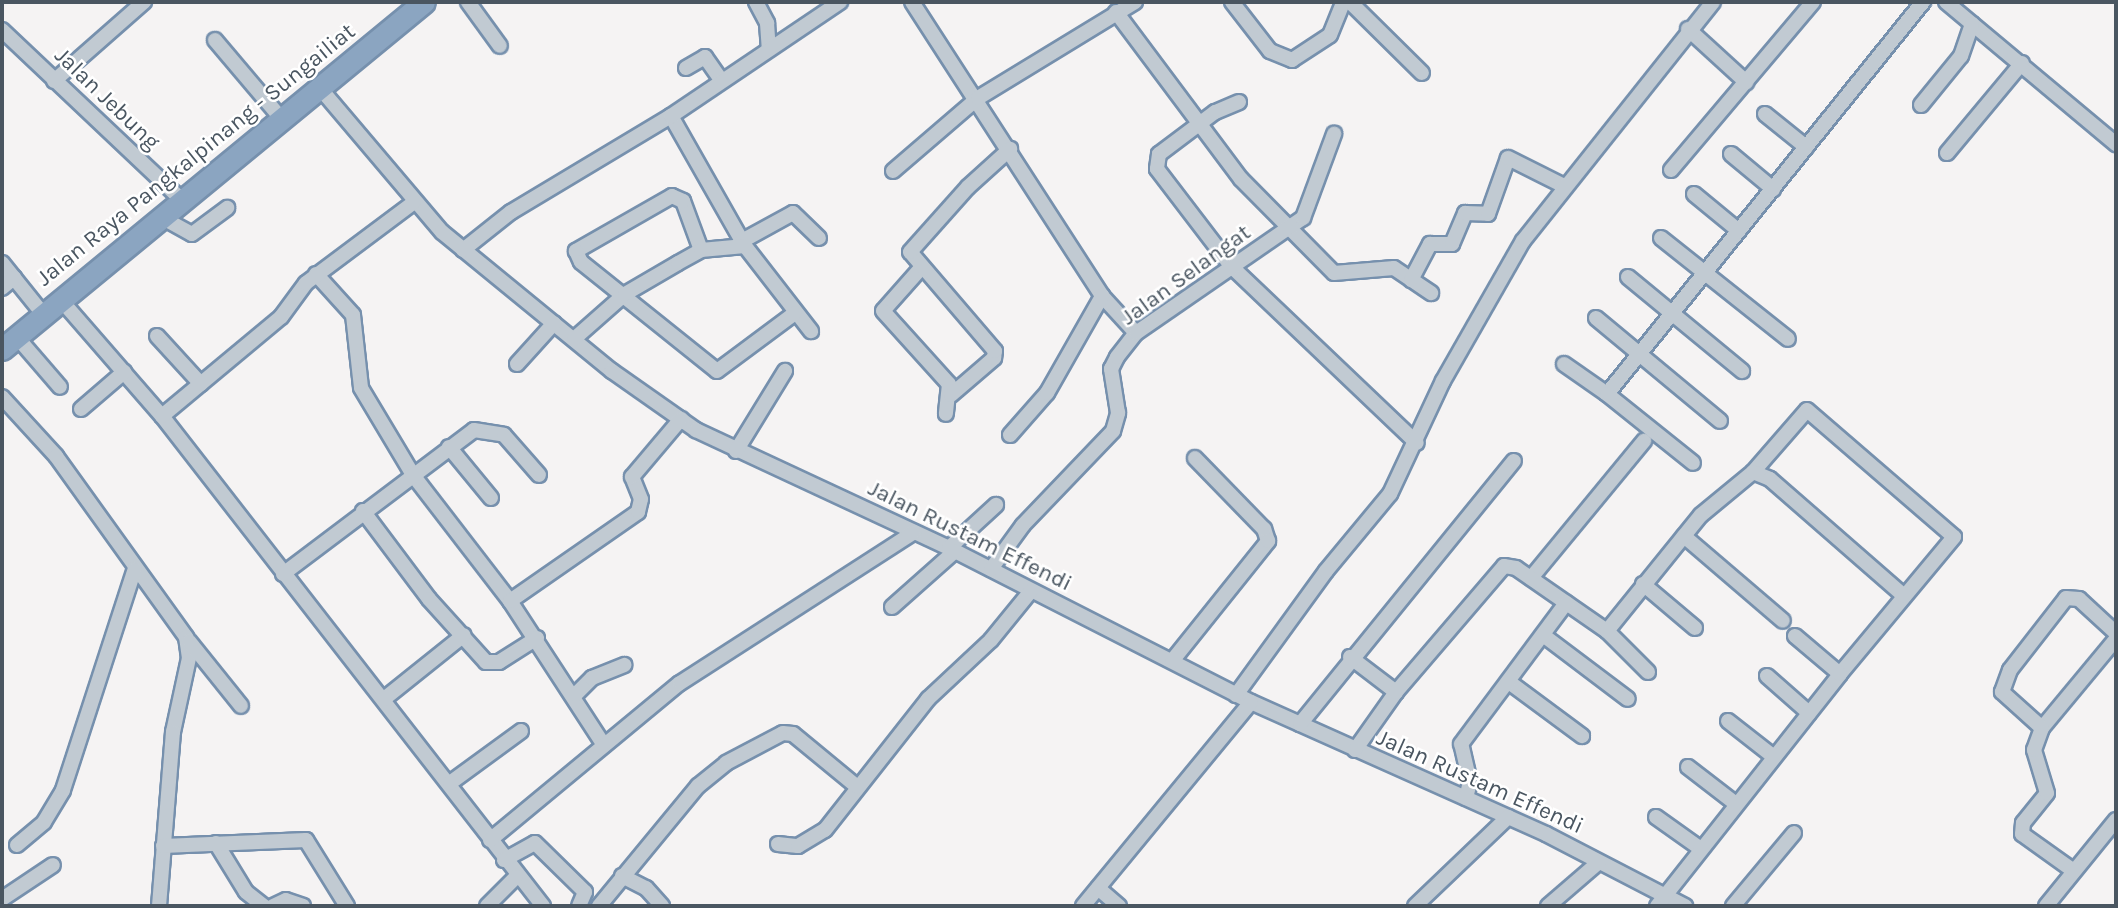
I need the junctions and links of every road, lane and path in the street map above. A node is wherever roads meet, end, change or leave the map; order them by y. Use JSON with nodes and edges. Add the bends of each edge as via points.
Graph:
{"nodes":[{"id":1,"x":144,"y":2,"type":"edge"},
{"id":2,"x":424,"y":2,"type":"edge"},
{"id":3,"x":468,"y":2,"type":"edge"},
{"id":4,"x":756,"y":2,"type":"edge"},
{"id":5,"x":840,"y":2,"type":"edge"},
{"id":6,"x":912,"y":2,"type":"edge"},
{"id":7,"x":1135,"y":2,"type":"edge"},
{"id":8,"x":1233,"y":2,"type":"edge"},
{"id":9,"x":1343,"y":2,"type":"edge"},
{"id":10,"x":1350,"y":2,"type":"edge"},
{"id":11,"x":1713,"y":2,"type":"edge"},
{"id":12,"x":1813,"y":2,"type":"edge"},
{"id":13,"x":1923,"y":2,"type":"edge"},
{"id":14,"x":1946,"y":2,"type":"edge"},
{"id":15,"x":1116,"y":12,"type":"junction"},
{"id":16,"x":1972,"y":24,"type":"junction"},
{"id":17,"x":1688,"y":29,"type":"junction"},
{"id":18,"x":2,"y":30,"type":"edge"},
{"id":19,"x":215,"y":40,"type":"dead end"},
{"id":20,"x":500,"y":46,"type":"dead end"},
{"id":21,"x":769,"y":49,"type":"junction"},
{"id":22,"x":2022,"y":63,"type":"junction"},
{"id":23,"x":687,"y":68,"type":"dead end"},
{"id":24,"x":1422,"y":73,"type":"dead end"},
{"id":25,"x":54,"y":81,"type":"junction"},
{"id":26,"x":722,"y":81,"type":"junction"},
{"id":27,"x":1746,"y":82,"type":"junction"},
{"id":28,"x":319,"y":87,"type":"junction"},
{"id":29,"x":978,"y":98,"type":"junction"},
{"id":30,"x":1239,"y":102,"type":"dead end"},
{"id":31,"x":1921,"y":105,"type":"dead end"},
{"id":32,"x":1765,"y":114,"type":"dead end"},
{"id":33,"x":671,"y":116,"type":"junction"},
{"id":34,"x":280,"y":117,"type":"junction"},
{"id":35,"x":1199,"y":123,"type":"junction"},
{"id":36,"x":1334,"y":134,"type":"dead end"},
{"id":37,"x":2116,"y":144,"type":"edge"},
{"id":38,"x":1806,"y":147,"type":"junction"},
{"id":39,"x":1010,"y":149,"type":"junction"},
{"id":40,"x":1947,"y":153,"type":"dead end"},
{"id":41,"x":1731,"y":154,"type":"dead end"},
{"id":42,"x":1671,"y":170,"type":"dead end"},
{"id":43,"x":893,"y":171,"type":"dead end"},
{"id":44,"x":1564,"y":186,"type":"junction"},
{"id":45,"x":1773,"y":189,"type":"junction"},
{"id":46,"x":1694,"y":194,"type":"dead end"},
{"id":47,"x":182,"y":200,"type":"junction"},
{"id":48,"x":413,"y":204,"type":"junction"},
{"id":49,"x":227,"y":208,"type":"dead end"},
{"id":50,"x":161,"y":217,"type":"junction"},
{"id":51,"x":1293,"y":228,"type":"junction"},
{"id":52,"x":1739,"y":231,"type":"junction"},
{"id":53,"x":819,"y":238,"type":"dead end"},
{"id":54,"x":1661,"y":238,"type":"dead end"},
{"id":55,"x":743,"y":243,"type":"junction"},
{"id":56,"x":463,"y":250,"type":"junction"},
{"id":57,"x":701,"y":250,"type":"junction"},
{"id":58,"x":2,"y":263,"type":"edge"},
{"id":59,"x":1233,"y":267,"type":"junction"},
{"id":60,"x":921,"y":268,"type":"junction"},
{"id":61,"x":1705,"y":273,"type":"junction"},
{"id":62,"x":316,"y":274,"type":"junction"},
{"id":63,"x":1628,"y":277,"type":"dead end"},
{"id":64,"x":14,"y":278,"type":"junction"},
{"id":65,"x":1411,"y":280,"type":"junction"},
{"id":66,"x":2,"y":288,"type":"edge"},
{"id":67,"x":1431,"y":293,"type":"dead end"},
{"id":68,"x":625,"y":294,"type":"junction"},
{"id":69,"x":1102,"y":296,"type":"junction"},
{"id":70,"x":61,"y":300,"type":"junction"},
{"id":71,"x":794,"y":313,"type":"junction"},
{"id":72,"x":1672,"y":313,"type":"junction"},
{"id":73,"x":43,"y":314,"type":"junction"},
{"id":74,"x":1596,"y":318,"type":"dead end"},
{"id":75,"x":554,"y":323,"type":"junction"},
{"id":76,"x":811,"y":331,"type":"dead end"},
{"id":77,"x":1136,"y":333,"type":"junction"},
{"id":78,"x":157,"y":336,"type":"dead end"},
{"id":79,"x":574,"y":339,"type":"junction"},
{"id":80,"x":1788,"y":339,"type":"dead end"},
{"id":81,"x":9,"y":343,"type":"edge"},
{"id":82,"x":1639,"y":354,"type":"junction"},
{"id":83,"x":517,"y":364,"type":"dead end"},
{"id":84,"x":1564,"y":364,"type":"dead end"},
{"id":85,"x":785,"y":371,"type":"dead end"},
{"id":86,"x":1742,"y":371,"type":"dead end"},
{"id":87,"x":124,"y":372,"type":"junction"},
{"id":88,"x":201,"y":384,"type":"junction"},
{"id":89,"x":60,"y":387,"type":"dead end"},
{"id":90,"x":1607,"y":394,"type":"junction"},
{"id":91,"x":951,"y":395,"type":"junction"},
{"id":92,"x":2,"y":397,"type":"edge"},
{"id":93,"x":81,"y":409,"type":"dead end"},
{"id":94,"x":946,"y":414,"type":"dead end"},
{"id":95,"x":162,"y":416,"type":"junction"},
{"id":96,"x":681,"y":419,"type":"junction"},
{"id":97,"x":1720,"y":421,"type":"dead end"},
{"id":98,"x":1010,"y":435,"type":"dead end"},
{"id":99,"x":1644,"y":441,"type":"dead end"},
{"id":100,"x":1417,"y":443,"type":"junction"},
{"id":101,"x":449,"y":447,"type":"junction"},
{"id":102,"x":736,"y":451,"type":"junction"},
{"id":103,"x":1195,"y":458,"type":"dead end"},
{"id":104,"x":1514,"y":461,"type":"dead end"},
{"id":105,"x":1693,"y":463,"type":"dead end"},
{"id":106,"x":1753,"y":472,"type":"junction"},
{"id":107,"x":413,"y":475,"type":"junction"},
{"id":108,"x":539,"y":475,"type":"dead end"},
{"id":109,"x":491,"y":498,"type":"dead end"},
{"id":110,"x":996,"y":505,"type":"dead end"},
{"id":111,"x":363,"y":511,"type":"junction"},
{"id":112,"x":914,"y":531,"type":"junction"},
{"id":113,"x":1684,"y":536,"type":"junction"},
{"id":114,"x":952,"y":550,"type":"junction"},
{"id":115,"x":135,"y":569,"type":"junction"},
{"id":116,"x":991,"y":569,"type":"junction"},
{"id":117,"x":283,"y":575,"type":"junction"},
{"id":118,"x":1531,"y":579,"type":"junction"},
{"id":119,"x":1643,"y":584,"type":"junction"},
{"id":120,"x":1031,"y":591,"type":"junction"},
{"id":121,"x":1904,"y":596,"type":"junction"},
{"id":122,"x":510,"y":601,"type":"junction"},
{"id":123,"x":1566,"y":603,"type":"junction"},
{"id":124,"x":892,"y":607,"type":"dead end"},
{"id":125,"x":1783,"y":621,"type":"dead end"},
{"id":126,"x":1695,"y":628,"type":"dead end"},
{"id":127,"x":1607,"y":631,"type":"junction"},
{"id":128,"x":2116,"y":632,"type":"edge"},
{"id":129,"x":464,"y":635,"type":"junction"},
{"id":130,"x":1543,"y":635,"type":"junction"},
{"id":131,"x":1795,"y":636,"type":"dead end"},
{"id":132,"x":186,"y":637,"type":"junction"},
{"id":133,"x":537,"y":638,"type":"junction"},
{"id":134,"x":2116,"y":639,"type":"edge"},
{"id":135,"x":1350,"y":657,"type":"junction"},
{"id":136,"x":1172,"y":660,"type":"junction"},
{"id":137,"x":624,"y":665,"type":"dead end"},
{"id":138,"x":1647,"y":673,"type":"dead end"},
{"id":139,"x":1840,"y":674,"type":"junction"},
{"id":140,"x":1767,"y":676,"type":"dead end"},
{"id":141,"x":1509,"y":682,"type":"junction"},
{"id":142,"x":1396,"y":692,"type":"junction"},
{"id":143,"x":576,"y":694,"type":"junction"},
{"id":144,"x":1236,"y":695,"type":"junction"},
{"id":145,"x":384,"y":699,"type":"junction"},
{"id":146,"x":1628,"y":699,"type":"dead end"},
{"id":147,"x":1251,"y":702,"type":"junction"},
{"id":148,"x":241,"y":706,"type":"dead end"},
{"id":149,"x":1809,"y":713,"type":"junction"},
{"id":150,"x":1728,"y":721,"type":"dead end"},
{"id":151,"x":1300,"y":724,"type":"junction"},
{"id":152,"x":2042,"y":728,"type":"junction"},
{"id":153,"x":521,"y":731,"type":"dead end"},
{"id":154,"x":1581,"y":736,"type":"dead end"},
{"id":155,"x":604,"y":745,"type":"junction"},
{"id":156,"x":1354,"y":750,"type":"junction"},
{"id":157,"x":1774,"y":757,"type":"junction"},
{"id":158,"x":1688,"y":768,"type":"dead end"},
{"id":159,"x":450,"y":783,"type":"junction"},
{"id":160,"x":856,"y":786,"type":"junction"},
{"id":161,"x":1466,"y":798,"type":"junction"},
{"id":162,"x":1736,"y":804,"type":"junction"},
{"id":163,"x":1508,"y":817,"type":"junction"},
{"id":164,"x":1656,"y":817,"type":"dead end"},
{"id":165,"x":2116,"y":820,"type":"edge"},
{"id":166,"x":1794,"y":833,"type":"dead end"},
{"id":167,"x":490,"y":840,"type":"junction"},
{"id":168,"x":216,"y":843,"type":"junction"},
{"id":169,"x":778,"y":844,"type":"dead end"},
{"id":170,"x":17,"y":845,"type":"dead end"},
{"id":171,"x":163,"y":846,"type":"junction"},
{"id":172,"x":1701,"y":849,"type":"junction"},
{"id":173,"x":504,"y":860,"type":"junction"},
{"id":174,"x":1599,"y":862,"type":"junction"},
{"id":175,"x":53,"y":865,"type":"dead end"},
{"id":176,"x":2071,"y":869,"type":"junction"},
{"id":177,"x":622,"y":876,"type":"junction"},
{"id":178,"x":516,"y":877,"type":"junction"},
{"id":179,"x":1098,"y":888,"type":"junction"},
{"id":180,"x":2,"y":900,"type":"edge"},
{"id":181,"x":1660,"y":901,"type":"edge"},
{"id":182,"x":159,"y":906,"type":"edge"},
{"id":183,"x":264,"y":906,"type":"edge"},
{"id":184,"x":272,"y":906,"type":"edge"},
{"id":185,"x":303,"y":906,"type":"edge"},
{"id":186,"x":347,"y":906,"type":"edge"},
{"id":187,"x":487,"y":906,"type":"edge"},
{"id":188,"x":543,"y":906,"type":"edge"},
{"id":189,"x":579,"y":906,"type":"edge"},
{"id":190,"x":599,"y":906,"type":"edge"},
{"id":191,"x":662,"y":906,"type":"edge"},
{"id":192,"x":1083,"y":906,"type":"edge"},
{"id":193,"x":1119,"y":906,"type":"edge"},
{"id":194,"x":1415,"y":906,"type":"edge"},
{"id":195,"x":1548,"y":906,"type":"edge"},
{"id":196,"x":1685,"y":906,"type":"edge"},
{"id":197,"x":1733,"y":906,"type":"edge"},
{"id":198,"x":2046,"y":906,"type":"edge"}],
"edges":[{"from":1,"to":25,"type":"street"},
{"from":2,"to":28,"type":"highway","name":"Jalan Raya Pangkalpinang - Sungailiat"},
{"from":3,"to":20,"type":"street"},
{"from":4,"to":21,"type":"street","via":[[767,23]]},
{"from":5,"to":21,"type":"street"},
{"from":6,"to":29,"type":"street"},
{"from":7,"to":15,"type":"street"},
{"from":8,"to":9,"type":"street","via":[[1270,51],[1292,60],[1330,35]]},
{"from":10,"to":24,"type":"street"},
{"from":11,"to":17,"type":"street"},
{"from":12,"to":27,"type":"street"},
{"from":13,"to":38,"type":"street"},
{"from":14,"to":16,"type":"street"},
{"from":15,"to":29,"type":"street"},
{"from":15,"to":35,"type":"street"},
{"from":16,"to":22,"type":"street"},
{"from":16,"to":31,"type":"street","via":[[1961,56]]},
{"from":17,"to":27,"type":"street"},
{"from":17,"to":44,"type":"street"},
{"from":18,"to":25,"type":"street","name":"Jalan Jebung"},
{"from":19,"to":34,"type":"street"},
{"from":21,"to":26,"type":"street"},
{"from":22,"to":37,"type":"street"},
{"from":22,"to":40,"type":"street"},
{"from":23,"to":26,"type":"street","via":[[705,57]]},
{"from":25,"to":47,"type":"street","name":"Jalan Jebung"},
{"from":26,"to":33,"type":"street"},
{"from":27,"to":42,"type":"street"},
{"from":28,"to":34,"type":"highway","name":"Jalan Raya Pangkalpinang - Sungailiat"},
{"from":28,"to":48,"type":"street","name":"Jalan Rustam Effendi"},
{"from":29,"to":39,"type":"street"},
{"from":29,"to":43,"type":"street"},
{"from":30,"to":35,"type":"street"},
{"from":32,"to":38,"type":"street"},
{"from":33,"to":55,"type":"street"},
{"from":33,"to":56,"type":"street","via":[[511,212]]},
{"from":34,"to":47,"type":"highway","name":"Jalan Raya Pangkalpinang - Sungailiat"},
{"from":35,"to":51,"type":"street","via":[[1241,179]]},
{"from":35,"to":59,"type":"street","via":[[1159,154],[1157,169]]},
{"from":36,"to":51,"type":"street","via":[[1320,182]]},
{"from":38,"to":45,"type":"street"},
{"from":39,"to":60,"type":"street","via":[[913,247],[909,254]]},
{"from":39,"to":69,"type":"street"},
{"from":41,"to":45,"type":"street"},
{"from":44,"to":65,"type":"street","via":[[1508,158],[1489,213],[1465,213],[1452,244],[1430,244]]},
{"from":44,"to":100,"type":"street","via":[[1524,241],[1450,370]]},
{"from":45,"to":52,"type":"street"},
{"from":46,"to":52,"type":"street"},
{"from":47,"to":50,"type":"highway","name":"Jalan Raya Pangkalpinang - Sungailiat"},
{"from":48,"to":56,"type":"street","name":"Jalan Rustam Effendi"},
{"from":48,"to":62,"type":"street"},
{"from":49,"to":50,"type":"street","via":[[192,234]]},
{"from":50,"to":70,"type":"highway","name":"Jalan Raya Pangkalpinang - Sungailiat"},
{"from":51,"to":59,"type":"street","name":"Jalan Selangat"},
{"from":51,"to":65,"type":"street","via":[[1338,275],[1388,267]]},
{"from":52,"to":61,"type":"street"},
{"from":53,"to":55,"type":"street","via":[[793,213]]},
{"from":54,"to":61,"type":"street"},
{"from":55,"to":57,"type":"street"},
{"from":55,"to":71,"type":"street"},
{"from":56,"to":75,"type":"street","name":"Jalan Rustam Effendi"},
{"from":57,"to":68,"type":"street"},
{"from":57,"to":68,"type":"street","via":[[683,201],[672,196],[579,248],[581,262]]},
{"from":58,"to":64,"type":"street"},
{"from":59,"to":77,"type":"street","name":"Jalan Selangat"},
{"from":59,"to":100,"type":"street"},
{"from":60,"to":91,"type":"street","via":[[883,311],[943,376]]},
{"from":60,"to":91,"type":"street","via":[[995,351],[994,358]]},
{"from":61,"to":72,"type":"street"},
{"from":61,"to":80,"type":"street"},
{"from":62,"to":88,"type":"street","via":[[281,317]]},
{"from":62,"to":107,"type":"street","via":[[353,315],[361,388]]},
{"from":63,"to":72,"type":"street"},
{"from":64,"to":66,"type":"street"},
{"from":64,"to":73,"type":"street"},
{"from":65,"to":67,"type":"street"},
{"from":68,"to":71,"type":"street","via":[[717,371]]},
{"from":68,"to":79,"type":"street"},
{"from":69,"to":77,"type":"street"},
{"from":69,"to":98,"type":"street","via":[[1047,393]]},
{"from":70,"to":73,"type":"highway","name":"Jalan Raya Pangkalpinang - Sungailiat"},
{"from":70,"to":87,"type":"street"},
{"from":71,"to":76,"type":"street"},
{"from":72,"to":82,"type":"street"},
{"from":72,"to":86,"type":"street"},
{"from":73,"to":81,"type":"highway","name":"Jalan Raya Pangkalpinang - Sungailiat"},
{"from":74,"to":82,"type":"street"},
{"from":75,"to":79,"type":"street","name":"Jalan Rustam Effendi"},
{"from":75,"to":83,"type":"street"},
{"from":77,"to":116,"type":"street","name":"Jalan Selangat","via":[[1111,369],[1118,413],[1113,431],[1023,525]]},
{"from":78,"to":88,"type":"street"},
{"from":79,"to":96,"type":"street","name":"Jalan Rustam Effendi"},
{"from":81,"to":89,"type":"street"},
{"from":82,"to":90,"type":"street"},
{"from":82,"to":97,"type":"street"},
{"from":84,"to":90,"type":"street"},
{"from":85,"to":102,"type":"street"},
{"from":87,"to":93,"type":"street"},
{"from":87,"to":95,"type":"street"},
{"from":88,"to":95,"type":"street"},
{"from":90,"to":105,"type":"street"},
{"from":91,"to":94,"type":"street"},
{"from":92,"to":115,"type":"street","via":[[56,456]]},
{"from":95,"to":117,"type":"street"},
{"from":96,"to":102,"type":"street","name":"Jalan Rustam Effendi"},
{"from":96,"to":122,"type":"street","via":[[632,477],[641,499],[638,512]]},
{"from":99,"to":118,"type":"street"},
{"from":100,"to":144,"type":"street","via":[[1390,494],[1326,570]]},
{"from":101,"to":107,"type":"street"},
{"from":101,"to":108,"type":"street","via":[[474,430],[495,430]]},
{"from":101,"to":109,"type":"street"},
{"from":102,"to":112,"type":"street","name":"Jalan Rustam Effendi"},
{"from":103,"to":136,"type":"street","via":[[1265,528],[1268,541]]},
{"from":104,"to":135,"type":"street"},
{"from":106,"to":113,"type":"street","via":[[1716,499]]},
{"from":106,"to":121,"type":"street","via":[[1789,494]]},
{"from":106,"to":121,"type":"street","via":[[1807,410],[1954,537]]},
{"from":107,"to":111,"type":"street"},
{"from":107,"to":122,"type":"street"},
{"from":110,"to":114,"type":"street"},
{"from":111,"to":117,"type":"street"},
{"from":111,"to":129,"type":"street","via":[[429,599]]},
{"from":112,"to":114,"type":"street","name":"Jalan Rustam Effendi"},
{"from":112,"to":155,"type":"street","via":[[680,682]]},
{"from":113,"to":119,"type":"street"},
{"from":113,"to":125,"type":"street"},
{"from":114,"to":116,"type":"street","name":"Jalan Rustam Effendi"},
{"from":114,"to":124,"type":"street"},
{"from":115,"to":132,"type":"street"},
{"from":115,"to":170,"type":"street","via":[[63,790],[44,822]]},
{"from":116,"to":120,"type":"street","name":"Jalan Rustam Effendi"},
{"from":117,"to":145,"type":"street"},
{"from":118,"to":123,"type":"street"},
{"from":118,"to":142,"type":"street","via":[[1504,566]]},
{"from":119,"to":126,"type":"street"},
{"from":119,"to":127,"type":"street"},
{"from":120,"to":136,"type":"street","name":"Jalan Rustam Effendi"},
{"from":120,"to":160,"type":"street","via":[[991,640],[928,698]]},
{"from":121,"to":139,"type":"street"},
{"from":122,"to":133,"type":"street"},
{"from":123,"to":127,"type":"street"},
{"from":123,"to":130,"type":"street"},
{"from":127,"to":138,"type":"street"},
{"from":128,"to":152,"type":"street","via":[[2079,599],[2060,601],[2010,670],[2002,692]]},
{"from":129,"to":133,"type":"street","via":[[490,664]]},
{"from":129,"to":145,"type":"street"},
{"from":130,"to":141,"type":"street"},
{"from":130,"to":146,"type":"street"},
{"from":131,"to":139,"type":"street"},
{"from":132,"to":148,"type":"street"},
{"from":132,"to":171,"type":"street","via":[[189,658],[173,732]]},
{"from":133,"to":143,"type":"street"},
{"from":134,"to":152,"type":"street"},
{"from":135,"to":142,"type":"street"},
{"from":135,"to":151,"type":"street"},
{"from":136,"to":144,"type":"street","name":"Jalan Rustam Effendi"},
{"from":137,"to":143,"type":"street","via":[[592,678]]},
{"from":139,"to":149,"type":"street"},
{"from":140,"to":149,"type":"street"},
{"from":141,"to":154,"type":"street"},
{"from":141,"to":161,"type":"street","via":[[1461,744],[1470,782]]},
{"from":142,"to":156,"type":"street"},
{"from":143,"to":155,"type":"street"},
{"from":144,"to":147,"type":"street","name":"Jalan Rustam Effendi"},
{"from":145,"to":159,"type":"street"},
{"from":147,"to":151,"type":"street","name":"Jalan Rustam Effendi"},
{"from":147,"to":179,"type":"street"},
{"from":149,"to":157,"type":"street"},
{"from":150,"to":157,"type":"street"},
{"from":151,"to":156,"type":"street","name":"Jalan Rustam Effendi"},
{"from":152,"to":176,"type":"street","via":[[2034,750],[2047,793],[2023,823],[2022,834]]},
{"from":153,"to":159,"type":"street"},
{"from":155,"to":167,"type":"street"},
{"from":156,"to":161,"type":"street","name":"Jalan Rustam Effendi"},
{"from":157,"to":162,"type":"street"},
{"from":158,"to":162,"type":"street"},
{"from":159,"to":167,"type":"street"},
{"from":160,"to":169,"type":"street","via":[[825,830],[809,843]]},
{"from":160,"to":177,"type":"street","via":[[793,734],[783,733],[713,773]]},
{"from":161,"to":163,"type":"street","name":"Jalan Rustam Effendi"},
{"from":162,"to":172,"type":"street"},
{"from":163,"to":174,"type":"street","name":"Jalan Rustam Effendi"},
{"from":163,"to":194,"type":"street"},
{"from":164,"to":172,"type":"street"},
{"from":165,"to":176,"type":"street"},
{"from":166,"to":197,"type":"street"},
{"from":167,"to":173,"type":"street"},
{"from":168,"to":171,"type":"street"},
{"from":168,"to":183,"type":"street","via":[[246,892]]},
{"from":168,"to":186,"type":"street","via":[[306,840]]},
{"from":171,"to":182,"type":"street"},
{"from":172,"to":181,"type":"street"},
{"from":173,"to":178,"type":"street"},
{"from":173,"to":189,"type":"street","via":[[535,843],[585,892]]},
{"from":174,"to":181,"type":"street","name":"Jalan Rustam Effendi"},
{"from":174,"to":195,"type":"street"},
{"from":175,"to":180,"type":"street"},
{"from":176,"to":198,"type":"street"},
{"from":177,"to":190,"type":"street"},
{"from":177,"to":191,"type":"street","via":[[646,888]]},
{"from":178,"to":187,"type":"street"},
{"from":178,"to":188,"type":"street"},
{"from":179,"to":192,"type":"street"},
{"from":179,"to":193,"type":"street"},
{"from":181,"to":196,"type":"street","name":"Jalan Rustam Effendi"},
{"from":184,"to":185,"type":"street","via":[[286,900]]}]}
